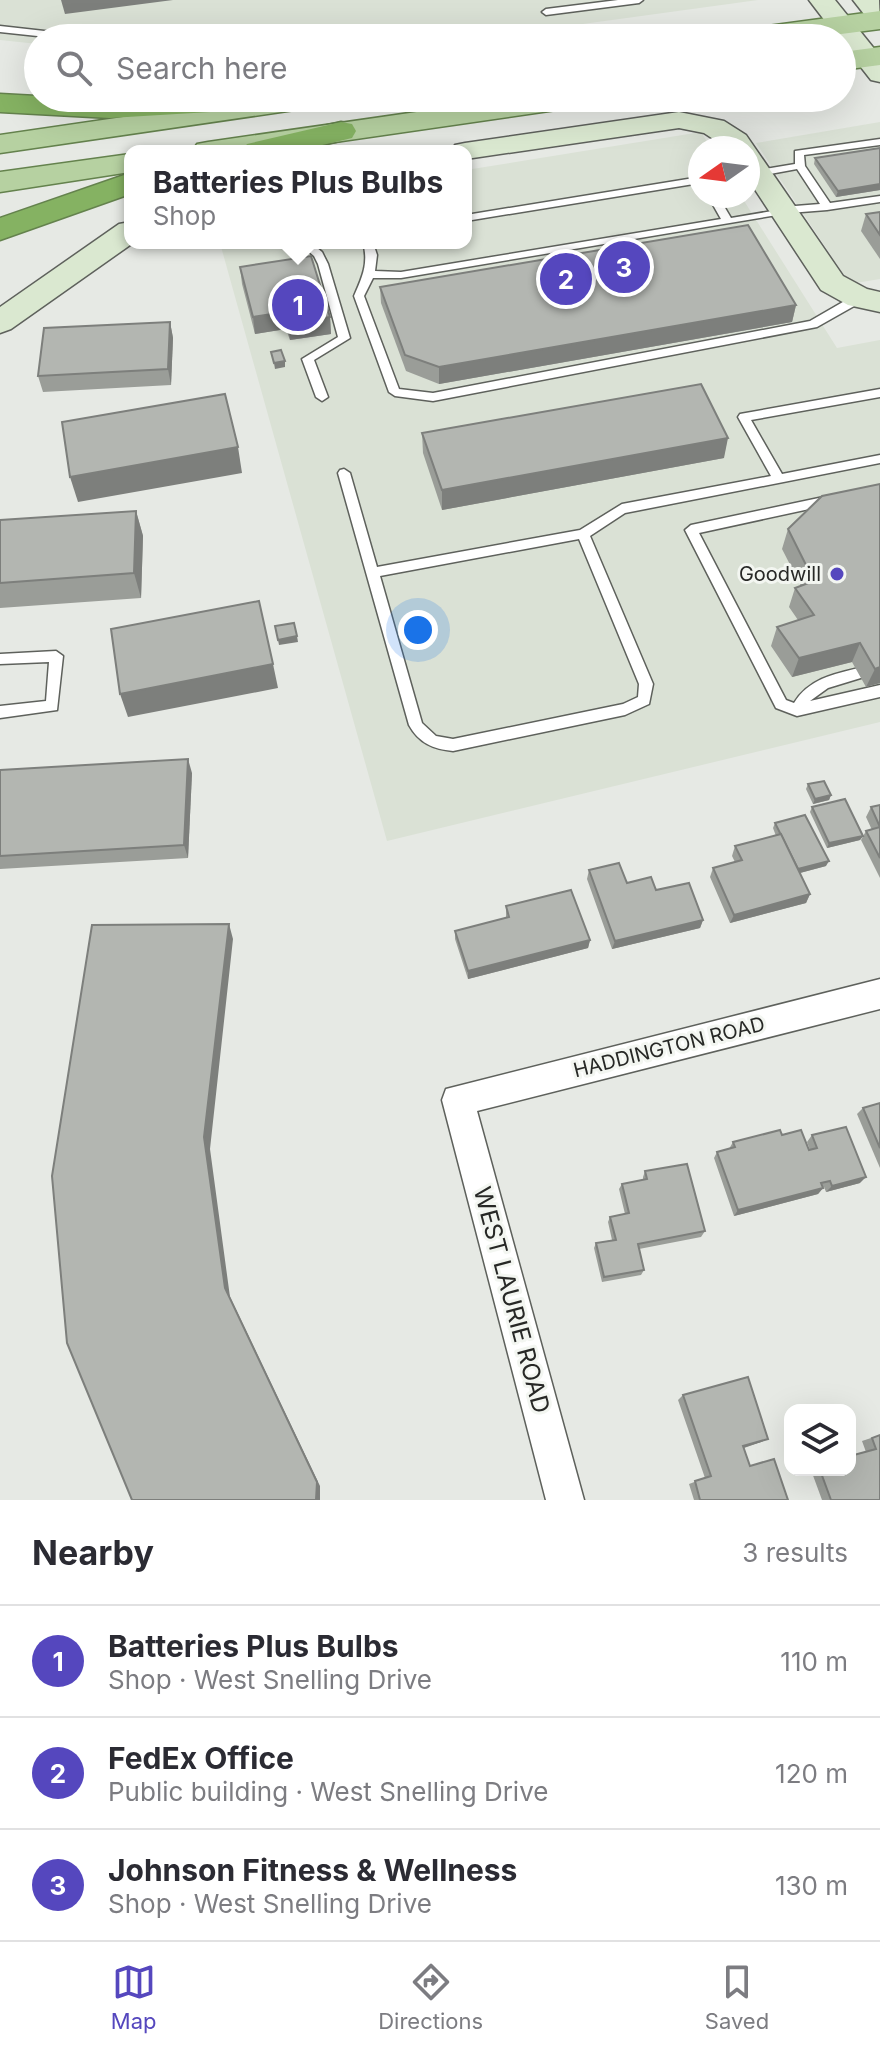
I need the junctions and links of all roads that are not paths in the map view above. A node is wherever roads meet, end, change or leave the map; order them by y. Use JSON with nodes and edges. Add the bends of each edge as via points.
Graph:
{"nodes":[{"id":1,"x":639,"y":0,"type":"edge"},
{"id":2,"x":822,"y":0,"type":"edge"},
{"id":3,"x":866,"y":0,"type":"edge"},
{"id":4,"x":546,"y":12,"type":"dead end"},
{"id":5,"x":880,"y":19,"type":"edge"},
{"id":6,"x":841,"y":24,"type":"edge"},
{"id":7,"x":848,"y":24,"type":"edge"},
{"id":8,"x":0,"y":29,"type":"edge"},
{"id":9,"x":24,"y":32,"type":"edge"},
{"id":10,"x":0,"y":103,"type":"edge"},
{"id":11,"x":24,"y":105,"type":"edge"},
{"id":12,"x":219,"y":112,"type":"edge"},
{"id":13,"x":477,"y":112,"type":"edge"},
{"id":14,"x":341,"y":131,"type":"junction"},
{"id":15,"x":732,"y":136,"type":"edge"},
{"id":16,"x":880,"y":142,"type":"edge"},
{"id":17,"x":0,"y":144,"type":"edge"},
{"id":18,"x":248,"y":145,"type":"edge"},
{"id":19,"x":283,"y":145,"type":"edge"},
{"id":20,"x":472,"y":150,"type":"edge"},
{"id":21,"x":760,"y":160,"type":"edge"},
{"id":22,"x":124,"y":164,"type":"edge"},
{"id":23,"x":800,"y":166,"type":"junction"},
{"id":24,"x":760,"y":175,"type":"edge"},
{"id":25,"x":0,"y":182,"type":"edge"},
{"id":26,"x":688,"y":182,"type":"edge"},
{"id":27,"x":124,"y":185,"type":"edge"},
{"id":28,"x":880,"y":199,"type":"edge"},
{"id":29,"x":827,"y":207,"type":"junction"},
{"id":30,"x":720,"y":208,"type":"edge"},
{"id":31,"x":783,"y":211,"type":"junction"},
{"id":32,"x":472,"y":217,"type":"edge"},
{"id":33,"x":727,"y":220,"type":"junction"},
{"id":34,"x":0,"y":230,"type":"edge"},
{"id":35,"x":124,"y":235,"type":"edge"},
{"id":36,"x":312,"y":249,"type":"edge"},
{"id":37,"x":370,"y":249,"type":"edge"},
{"id":38,"x":369,"y":274,"type":"junction"},
{"id":39,"x":359,"y":296,"type":"junction"},
{"id":40,"x":869,"y":300,"type":"edge"},
{"id":41,"x":332,"y":301,"type":"junction"},
{"id":42,"x":0,"y":322,"type":"edge"},
{"id":43,"x":880,"y":393,"type":"edge"},
{"id":44,"x":322,"y":397,"type":"dead end"},
{"id":45,"x":880,"y":459,"type":"edge"},
{"id":46,"x":344,"y":473,"type":"dead end"},
{"id":47,"x":778,"y":478,"type":"junction"},
{"id":48,"x":851,"y":496,"type":"edge"},
{"id":49,"x":583,"y":534,"type":"junction"},
{"id":50,"x":372,"y":573,"type":"junction"},
{"id":51,"x":0,"y":659,"type":"edge"},
{"id":52,"x":859,"y":673,"type":"edge"},
{"id":53,"x":880,"y":691,"type":"edge"},
{"id":54,"x":797,"y":710,"type":"junction"},
{"id":55,"x":0,"y":712,"type":"edge"},
{"id":56,"x":880,"y":994,"type":"edge"},
{"id":57,"x":458,"y":1100,"type":"joint"},
{"id":58,"x":565,"y":1500,"type":"edge"}],
"edges":[{"from":1,"to":4,"type":"lane"},
{"from":2,"to":6,"type":"street"},
{"from":3,"to":5,"type":"street"},
{"from":5,"to":7,"type":"main road"},
{"from":8,"to":9,"type":"lane"},
{"from":10,"to":11,"type":"highway"},
{"from":12,"to":17,"type":"main road"},
{"from":13,"to":14,"type":"main road"},
{"from":14,"to":18,"type":"main road"},
{"from":14,"to":19,"type":"highway"},
{"from":15,"to":20,"type":"street","via":[[713,125],[679,120]]},
{"from":16,"to":23,"type":"lane","via":[[799,153]]},
{"from":21,"to":23,"type":"lane"},
{"from":22,"to":25,"type":"main road"},
{"from":23,"to":29,"type":"lane"},
{"from":24,"to":31,"type":"street"},
{"from":26,"to":32,"type":"lane"},
{"from":27,"to":34,"type":"highway"},
{"from":28,"to":29,"type":"lane"},
{"from":29,"to":31,"type":"lane"},
{"from":30,"to":33,"type":"lane"},
{"from":31,"to":33,"type":"lane"},
{"from":31,"to":40,"type":"street","via":[[832,283]]},
{"from":33,"to":38,"type":"lane","via":[[401,275]]},
{"from":35,"to":42,"type":"street"},
{"from":36,"to":41,"type":"lane","via":[[323,264]]},
{"from":37,"to":38,"type":"lane"},
{"from":38,"to":39,"type":"lane"},
{"from":39,"to":40,"type":"lane","via":[[395,392],[433,397],[813,324]]},
{"from":39,"to":41,"type":"lane"},
{"from":41,"to":44,"type":"lane","via":[[344,338],[308,359]]},
{"from":43,"to":47,"type":"lane","via":[[744,417]]},
{"from":45,"to":47,"type":"lane"},
{"from":46,"to":50,"type":"lane"},
{"from":47,"to":49,"type":"lane","via":[[622,509]]},
{"from":48,"to":54,"type":"lane","via":[[691,530],[781,704]]},
{"from":49,"to":50,"type":"lane"},
{"from":49,"to":50,"type":"lane","via":[[646,684],[644,700],[625,709],[453,745],[428,740],[416,725]]},
{"from":51,"to":55,"type":"lane","via":[[56,656],[52,706]]},
{"from":52,"to":54,"type":"lane","via":[[818,684]]},
{"from":53,"to":54,"type":"lane"},
{"from":56,"to":57,"type":"street","name":"HADDINGTON ROAD"},
{"from":57,"to":58,"type":"street","name":"WEST LAURIE ROAD"}]}
